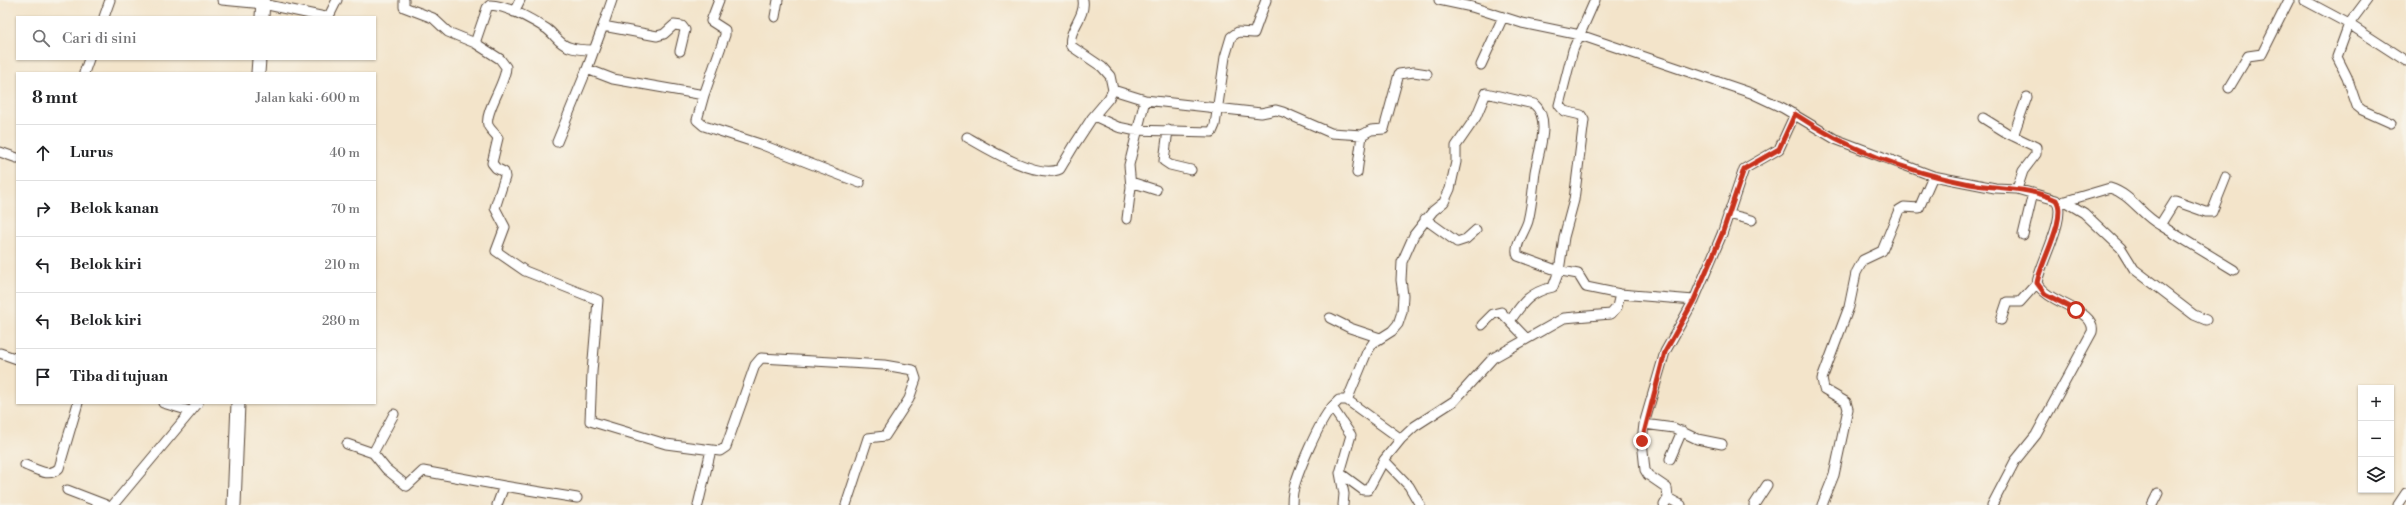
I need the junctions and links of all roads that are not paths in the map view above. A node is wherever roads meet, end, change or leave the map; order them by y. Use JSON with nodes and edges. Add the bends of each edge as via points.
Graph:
{"nodes":[{"id":1,"x":110,"y":0,"type":"edge"},
{"id":2,"x":222,"y":0,"type":"edge"},
{"id":3,"x":337,"y":0,"type":"edge"},
{"id":4,"x":404,"y":0,"type":"edge"},
{"id":5,"x":520,"y":0,"type":"edge"},
{"id":6,"x":612,"y":0,"type":"edge"},
{"id":7,"x":719,"y":0,"type":"edge"},
{"id":8,"x":778,"y":0,"type":"edge"},
{"id":9,"x":1083,"y":0,"type":"edge"},
{"id":10,"x":1266,"y":0,"type":"edge"},
{"id":11,"x":1439,"y":0,"type":"edge"},
{"id":12,"x":1595,"y":0,"type":"edge"},
{"id":13,"x":2289,"y":0,"type":"edge"},
{"id":14,"x":2304,"y":0,"type":"edge"},
{"id":15,"x":2367,"y":0,"type":"edge"},
{"id":16,"x":263,"y":7,"type":"edge"},
{"id":17,"x":514,"y":12,"type":"junction"},
{"id":18,"x":104,"y":16,"type":"edge"},
{"id":19,"x":775,"y":17,"type":"dead end"},
{"id":20,"x":1503,"y":17,"type":"junction"},
{"id":21,"x":2349,"y":24,"type":"junction"},
{"id":22,"x":603,"y":26,"type":"junction"},
{"id":23,"x":1580,"y":35,"type":"junction"},
{"id":24,"x":475,"y":43,"type":"junction"},
{"id":25,"x":594,"y":50,"type":"junction"},
{"id":26,"x":680,"y":51,"type":"dead end"},
{"id":27,"x":89,"y":60,"type":"edge"},
{"id":28,"x":259,"y":60,"type":"edge"},
{"id":29,"x":2406,"y":61,"type":"edge"},
{"id":30,"x":1481,"y":65,"type":"dead end"},
{"id":31,"x":587,"y":69,"type":"junction"},
{"id":32,"x":84,"y":72,"type":"edge"},
{"id":33,"x":258,"y":72,"type":"edge"},
{"id":34,"x":1427,"y":74,"type":"dead end"},
{"id":35,"x":2229,"y":88,"type":"dead end"},
{"id":36,"x":1113,"y":90,"type":"junction"},
{"id":37,"x":704,"y":96,"type":"junction"},
{"id":38,"x":2027,"y":97,"type":"dead end"},
{"id":39,"x":1145,"y":100,"type":"junction"},
{"id":40,"x":1217,"y":108,"type":"junction"},
{"id":41,"x":1795,"y":114,"type":"junction"},
{"id":42,"x":1094,"y":116,"type":"junction"},
{"id":43,"x":1983,"y":118,"type":"dead end"},
{"id":44,"x":2391,"y":123,"type":"dead end"},
{"id":45,"x":1137,"y":130,"type":"junction"},
{"id":46,"x":1168,"y":130,"type":"junction"},
{"id":47,"x":1362,"y":134,"type":"junction"},
{"id":48,"x":2013,"y":136,"type":"junction"},
{"id":49,"x":967,"y":137,"type":"dead end"},
{"id":50,"x":557,"y":142,"type":"dead end"},
{"id":51,"x":0,"y":152,"type":"edge"},
{"id":52,"x":16,"y":158,"type":"edge"},
{"id":53,"x":1191,"y":170,"type":"dead end"},
{"id":54,"x":1357,"y":173,"type":"dead end"},
{"id":55,"x":1933,"y":176,"type":"junction"},
{"id":56,"x":2226,"y":177,"type":"dead end"},
{"id":57,"x":1131,"y":182,"type":"junction"},
{"id":58,"x":860,"y":183,"type":"dead end"},
{"id":59,"x":2017,"y":189,"type":"junction"},
{"id":60,"x":1156,"y":190,"type":"dead end"},
{"id":61,"x":2033,"y":193,"type":"junction"},
{"id":62,"x":2061,"y":202,"type":"junction"},
{"id":63,"x":1728,"y":214,"type":"junction"},
{"id":64,"x":1127,"y":219,"type":"dead end"},
{"id":65,"x":1425,"y":219,"type":"junction"},
{"id":66,"x":1752,"y":220,"type":"dead end"},
{"id":67,"x":2160,"y":225,"type":"junction"},
{"id":68,"x":1476,"y":230,"type":"dead end"},
{"id":69,"x":2023,"y":235,"type":"dead end"},
{"id":70,"x":2234,"y":270,"type":"dead end"},
{"id":71,"x":1559,"y":271,"type":"junction"},
{"id":72,"x":2037,"y":283,"type":"junction"},
{"id":73,"x":1620,"y":294,"type":"junction"},
{"id":74,"x":1694,"y":300,"type":"junction"},
{"id":75,"x":1330,"y":318,"type":"dead end"},
{"id":76,"x":2001,"y":320,"type":"dead end"},
{"id":77,"x":2206,"y":320,"type":"dead end"},
{"id":78,"x":1510,"y":321,"type":"junction"},
{"id":79,"x":1482,"y":325,"type":"dead end"},
{"id":80,"x":1380,"y":338,"type":"junction"},
{"id":81,"x":1526,"y":338,"type":"junction"},
{"id":82,"x":0,"y":353,"type":"edge"},
{"id":83,"x":16,"y":359,"type":"edge"},
{"id":84,"x":1347,"y":400,"type":"junction"},
{"id":85,"x":78,"y":404,"type":"edge"},
{"id":86,"x":166,"y":404,"type":"edge"},
{"id":87,"x":197,"y":404,"type":"edge"},
{"id":88,"x":238,"y":404,"type":"edge"},
{"id":89,"x":1332,"y":407,"type":"junction"},
{"id":90,"x":190,"y":411,"type":"junction"},
{"id":91,"x":394,"y":414,"type":"dead end"},
{"id":92,"x":1644,"y":424,"type":"junction"},
{"id":93,"x":1682,"y":431,"type":"junction"},
{"id":94,"x":1400,"y":440,"type":"junction"},
{"id":95,"x":347,"y":444,"type":"dead end"},
{"id":96,"x":1722,"y":444,"type":"dead end"},
{"id":97,"x":710,"y":450,"type":"junction"},
{"id":98,"x":373,"y":454,"type":"junction"},
{"id":99,"x":1670,"y":458,"type":"dead end"},
{"id":100,"x":1384,"y":460,"type":"junction"},
{"id":101,"x":25,"y":465,"type":"dead end"},
{"id":102,"x":1340,"y":473,"type":"junction"},
{"id":103,"x":1767,"y":485,"type":"dead end"},
{"id":104,"x":504,"y":486,"type":"junction"},
{"id":105,"x":66,"y":490,"type":"dead end"},
{"id":106,"x":2406,"y":493,"type":"edge"},
{"id":107,"x":2158,"y":494,"type":"dead end"},
{"id":108,"x":577,"y":498,"type":"dead end"},
{"id":109,"x":1666,"y":501,"type":"edge"},
{"id":110,"x":106,"y":505,"type":"edge"},
{"id":111,"x":113,"y":505,"type":"edge"},
{"id":112,"x":234,"y":505,"type":"edge"},
{"id":113,"x":497,"y":505,"type":"edge"},
{"id":114,"x":698,"y":505,"type":"edge"},
{"id":115,"x":846,"y":505,"type":"edge"},
{"id":116,"x":1292,"y":505,"type":"edge"},
{"id":117,"x":1343,"y":505,"type":"edge"},
{"id":118,"x":1420,"y":505,"type":"edge"},
{"id":119,"x":1682,"y":505,"type":"edge"},
{"id":120,"x":1754,"y":505,"type":"edge"},
{"id":121,"x":1822,"y":505,"type":"edge"},
{"id":122,"x":1992,"y":505,"type":"edge"},
{"id":123,"x":2152,"y":505,"type":"edge"},
{"id":124,"x":2398,"y":505,"type":"edge"}],
"edges":[{"from":1,"to":18,"type":"street"},
{"from":2,"to":16,"type":"street"},
{"from":3,"to":16,"type":"street","via":[[330,14],[326,16]]},
{"from":4,"to":24,"type":"street","via":[[404,7],[433,18],[448,32]]},
{"from":5,"to":17,"type":"street"},
{"from":6,"to":22,"type":"street"},
{"from":7,"to":37,"type":"street","via":[[711,21],[725,30],[725,35]]},
{"from":8,"to":19,"type":"street"},
{"from":9,"to":36,"type":"street","via":[[1083,9],[1070,40],[1071,46],[1102,67],[1110,76]]},
{"from":10,"to":40,"type":"street","via":[[1254,33],[1238,32],[1231,36]]},
{"from":11,"to":20,"type":"street"},
{"from":12,"to":23,"type":"street"},
{"from":13,"to":35,"type":"street","via":[[2262,54],[2248,56]]},
{"from":14,"to":21,"type":"street"},
{"from":15,"to":21,"type":"street"},
{"from":17,"to":24,"type":"street","via":[[490,5]]},
{"from":17,"to":25,"type":"street","via":[[548,30],[570,48]]},
{"from":20,"to":23,"type":"street"},
{"from":20,"to":30,"type":"street"},
{"from":21,"to":29,"type":"street"},
{"from":21,"to":44,"type":"street","via":[[2337,57],[2354,99],[2362,110]]},
{"from":22,"to":25,"type":"street"},
{"from":22,"to":26,"type":"street","via":[[657,36],[664,34],[672,26],[682,26],[685,33]]},
{"from":23,"to":41,"type":"street","via":[[1751,93]]},
{"from":23,"to":71,"type":"street","via":[[1573,50],[1559,105],[1564,111],[1581,115],[1584,120],[1574,200],[1567,222]]},
{"from":24,"to":97,"type":"street","via":[[500,59],[506,67],[505,78],[489,115],[488,124],[498,138],[492,163],[504,172],[505,176],[495,208],[505,227],[496,251],[525,271],[598,300],[589,420],[659,442]]},
{"from":25,"to":31,"type":"street"},
{"from":27,"to":32,"type":"street"},
{"from":28,"to":33,"type":"highway"},
{"from":31,"to":37,"type":"street","via":[[606,78]]},
{"from":31,"to":50,"type":"street"},
{"from":34,"to":47,"type":"street","via":[[1399,74],[1384,129]]},
{"from":36,"to":39,"type":"street"},
{"from":36,"to":42,"type":"street"},
{"from":37,"to":58,"type":"street","via":[[697,120],[704,126],[772,148],[813,167]]},
{"from":38,"to":48,"type":"street"},
{"from":39,"to":40,"type":"street"},
{"from":39,"to":45,"type":"street"},
{"from":40,"to":46,"type":"street","via":[[1212,132]]},
{"from":40,"to":47,"type":"street","via":[[1261,112],[1276,110],[1331,133]]},
{"from":41,"to":55,"type":"street","via":[[1835,140]]},
{"from":41,"to":63,"type":"street","via":[[1779,149],[1744,169]]},
{"from":42,"to":45,"type":"street","via":[[1118,127]]},
{"from":42,"to":49,"type":"street","via":[[1063,165],[1056,171],[1041,170],[1010,161]]},
{"from":43,"to":48,"type":"street"},
{"from":45,"to":46,"type":"street"},
{"from":45,"to":57,"type":"street","via":[[1128,173]]},
{"from":46,"to":53,"type":"street","via":[[1164,161]]},
{"from":47,"to":54,"type":"street"},
{"from":48,"to":59,"type":"street","via":[[2033,145],[2037,150],[2023,171]]},
{"from":51,"to":52,"type":"street"},
{"from":55,"to":59,"type":"street","via":[[1995,188]]},
{"from":55,"to":121,"type":"street","via":[[1919,208],[1904,207],[1900,210],[1882,251],[1863,260],[1856,273],[1848,307],[1822,379],[1824,389],[1846,402],[1848,409],[1834,475]]},
{"from":56,"to":67,"type":"street","via":[[2212,212],[2175,201]]},
{"from":57,"to":60,"type":"street"},
{"from":57,"to":64,"type":"street"},
{"from":59,"to":61,"type":"street"},
{"from":61,"to":62,"type":"street"},
{"from":61,"to":69,"type":"street"},
{"from":62,"to":67,"type":"street","via":[[2110,188],[2127,197],[2143,214]]},
{"from":62,"to":72,"type":"street","via":[[2056,230]]},
{"from":62,"to":77,"type":"street","via":[[2084,213],[2121,248],[2134,269],[2194,315]]},
{"from":63,"to":66,"type":"street"},
{"from":63,"to":74,"type":"street"},
{"from":65,"to":68,"type":"street","via":[[1457,242],[1466,239]]},
{"from":65,"to":71,"type":"street","via":[[1444,202],[1450,189],[1456,162],[1456,146],[1476,117],[1485,94],[1493,93],[1534,104],[1539,111],[1542,135],[1528,222],[1517,251],[1518,256]]},
{"from":65,"to":80,"type":"street","via":[[1402,262],[1402,312],[1398,324]]},
{"from":67,"to":70,"type":"street"},
{"from":71,"to":73,"type":"street","via":[[1578,274],[1586,287]]},
{"from":71,"to":78,"type":"street","via":[[1553,287],[1542,288],[1527,298]]},
{"from":72,"to":76,"type":"street","via":[[2020,302],[2006,302]]},
{"from":72,"to":122,"type":"street","via":[[2045,294],[2086,315],[2093,326],[2092,332],[2036,435],[2015,461]]},
{"from":73,"to":74,"type":"street"},
{"from":73,"to":81,"type":"street","via":[[1617,307],[1611,314],[1564,318]]},
{"from":74,"to":92,"type":"street","via":[[1665,352]]},
{"from":75,"to":80,"type":"street"},
{"from":78,"to":79,"type":"street","via":[[1498,311]]},
{"from":78,"to":81,"type":"street"},
{"from":80,"to":84,"type":"street","via":[[1367,352]]},
{"from":81,"to":94,"type":"street","via":[[1493,358],[1454,401],[1415,426]]},
{"from":82,"to":83,"type":"street"},
{"from":84,"to":89,"type":"street","via":[[1339,400]]},
{"from":84,"to":94,"type":"street"},
{"from":85,"to":101,"type":"street","via":[[60,468],[48,474]]},
{"from":86,"to":90,"type":"street"},
{"from":87,"to":90,"type":"street"},
{"from":88,"to":112,"type":"highway"},
{"from":89,"to":102,"type":"street","via":[[1351,434]]},
{"from":89,"to":116,"type":"street","via":[[1322,422],[1304,462],[1293,492]]},
{"from":90,"to":111,"type":"street"},
{"from":91,"to":98,"type":"street"},
{"from":92,"to":93,"type":"street"},
{"from":92,"to":109,"type":"street","via":[[1642,441],[1645,470],[1667,488]]},
{"from":93,"to":96,"type":"street","via":[[1697,439]]},
{"from":93,"to":99,"type":"street"},
{"from":94,"to":100,"type":"street"},
{"from":95,"to":98,"type":"street"},
{"from":97,"to":114,"type":"street"},
{"from":97,"to":115,"type":"street","via":[[720,451],[726,447],[755,365],[761,358],[884,365],[912,370],[916,379],[909,399],[885,436],[868,438]]},
{"from":98,"to":104,"type":"street","via":[[386,469],[407,486],[423,471]]},
{"from":100,"to":102,"type":"street","via":[[1366,490]]},
{"from":100,"to":118,"type":"street","via":[[1409,486]]},
{"from":102,"to":117,"type":"street","via":[[1344,494]]},
{"from":103,"to":120,"type":"street"},
{"from":104,"to":108,"type":"street"},
{"from":104,"to":113,"type":"street"},
{"from":105,"to":110,"type":"street"},
{"from":106,"to":124,"type":"street"},
{"from":107,"to":123,"type":"street"},
{"from":109,"to":119,"type":"street"}]}
